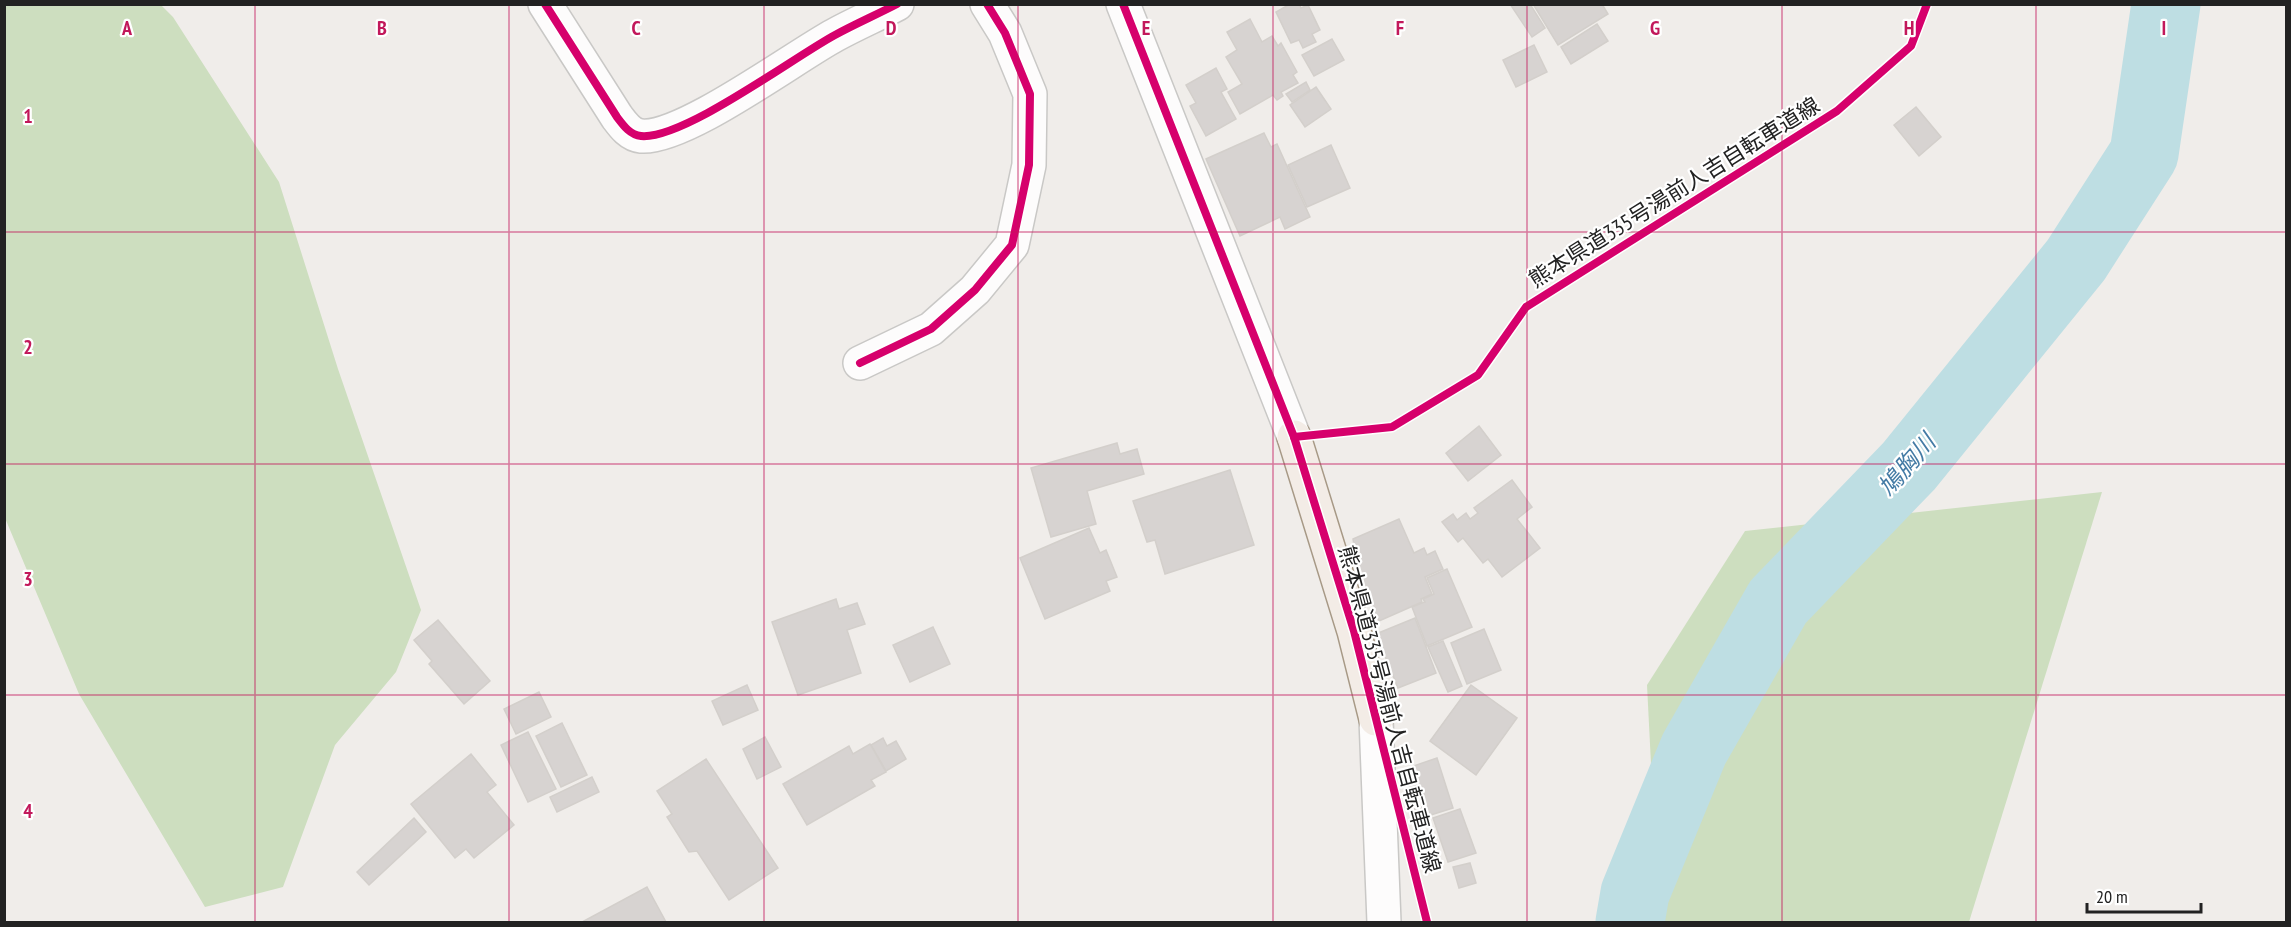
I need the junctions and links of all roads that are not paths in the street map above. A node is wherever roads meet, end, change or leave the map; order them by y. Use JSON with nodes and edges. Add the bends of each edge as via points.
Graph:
{"nodes":[{"id":1,"x":545,"y":4,"type":"edge"},
{"id":2,"x":897,"y":4,"type":"edge"},
{"id":3,"x":987,"y":4,"type":"edge"},
{"id":4,"x":1123,"y":4,"type":"edge"},
{"id":5,"x":860,"y":363,"type":"dead end"},
{"id":6,"x":1294,"y":437,"type":"joint"},
{"id":7,"x":1376,"y":719,"type":"joint"},
{"id":8,"x":1384,"y":922,"type":"edge"}],
"edges":[{"from":1,"to":2,"type":"street","via":[[617,117],[628,131],[640,137],[663,134],[713,110],[835,35]]},
{"from":3,"to":5,"type":"street","via":[[1005,33],[1030,94],[1029,165],[1012,245],[975,290],[931,329]]},
{"from":4,"to":6,"type":"street"},
{"from":6,"to":7,"type":"main road","name":"熊本県道335号湯前人吉自転車道線","via":[[1354,631]]},
{"from":7,"to":8,"type":"street"}]}
